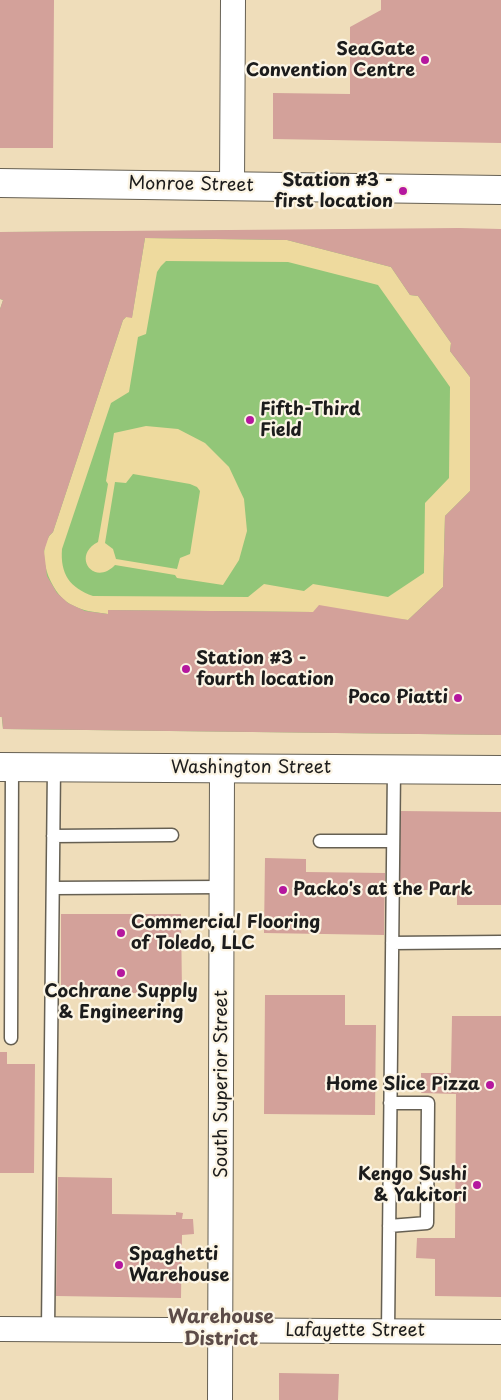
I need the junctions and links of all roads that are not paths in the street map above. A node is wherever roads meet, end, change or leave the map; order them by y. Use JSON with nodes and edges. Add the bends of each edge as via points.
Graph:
{"nodes":[{"id":1,"x":233,"y":0,"type":"edge"},
{"id":2,"x":0,"y":183,"type":"edge"},
{"id":3,"x":232,"y":186,"type":"junction"},
{"id":4,"x":501,"y":190,"type":"edge"},
{"id":5,"x":6,"y":767,"type":"edge"},
{"id":6,"x":54,"y":767,"type":"junction"},
{"id":7,"x":222,"y":768,"type":"junction"},
{"id":8,"x":394,"y":769,"type":"junction"},
{"id":9,"x":501,"y":770,"type":"edge"},
{"id":10,"x":172,"y":835,"type":"dead end"},
{"id":11,"x":53,"y":836,"type":"junction"},
{"id":12,"x":320,"y":841,"type":"dead end"},
{"id":13,"x":393,"y":841,"type":"junction"},
{"id":14,"x":222,"y":887,"type":"junction"},
{"id":15,"x":53,"y":888,"type":"junction"},
{"id":16,"x":501,"y":942,"type":"edge"},
{"id":17,"x":392,"y":943,"type":"junction"},
{"id":18,"x":11,"y":1038,"type":"dead end"},
{"id":19,"x":390,"y":1103,"type":"junction"},
{"id":20,"x":389,"y":1226,"type":"junction"},
{"id":21,"x":0,"y":1329,"type":"edge"},
{"id":22,"x":48,"y":1330,"type":"junction"},
{"id":23,"x":221,"y":1330,"type":"junction"},
{"id":24,"x":388,"y":1332,"type":"junction"},
{"id":25,"x":501,"y":1332,"type":"edge"},
{"id":26,"x":220,"y":1400,"type":"edge"}],
"edges":[{"from":1,"to":3,"type":"street"},
{"from":2,"to":3,"type":"main road","name":"Monroe Street"},
{"from":3,"to":4,"type":"main road","name":"Monroe Street"},
{"from":5,"to":6,"type":"main road","name":"Washington Street"},
{"from":5,"to":18,"type":"lane"},
{"from":6,"to":7,"type":"main road","name":"Washington Street"},
{"from":6,"to":11,"type":"lane"},
{"from":7,"to":8,"type":"main road","name":"Washington Street"},
{"from":7,"to":14,"type":"street","name":"South Superior Street"},
{"from":8,"to":9,"type":"main road","name":"Washington Street"},
{"from":8,"to":13,"type":"lane"},
{"from":10,"to":11,"type":"lane"},
{"from":11,"to":15,"type":"lane"},
{"from":12,"to":13,"type":"lane"},
{"from":13,"to":17,"type":"lane"},
{"from":14,"to":15,"type":"lane"},
{"from":14,"to":23,"type":"street","name":"South Superior Street"},
{"from":15,"to":22,"type":"lane"},
{"from":16,"to":17,"type":"lane"},
{"from":17,"to":19,"type":"lane"},
{"from":19,"to":20,"type":"lane"},
{"from":19,"to":20,"type":"lane","via":[[428,1104],[427,1223]]},
{"from":20,"to":24,"type":"lane"},
{"from":21,"to":22,"type":"street","name":"Lafayette Street"},
{"from":22,"to":23,"type":"street","name":"Lafayette Street"},
{"from":23,"to":24,"type":"street","name":"Lafayette Street"},
{"from":23,"to":26,"type":"street","name":"South Superior Street"},
{"from":24,"to":25,"type":"street","name":"Lafayette Street"}]}
